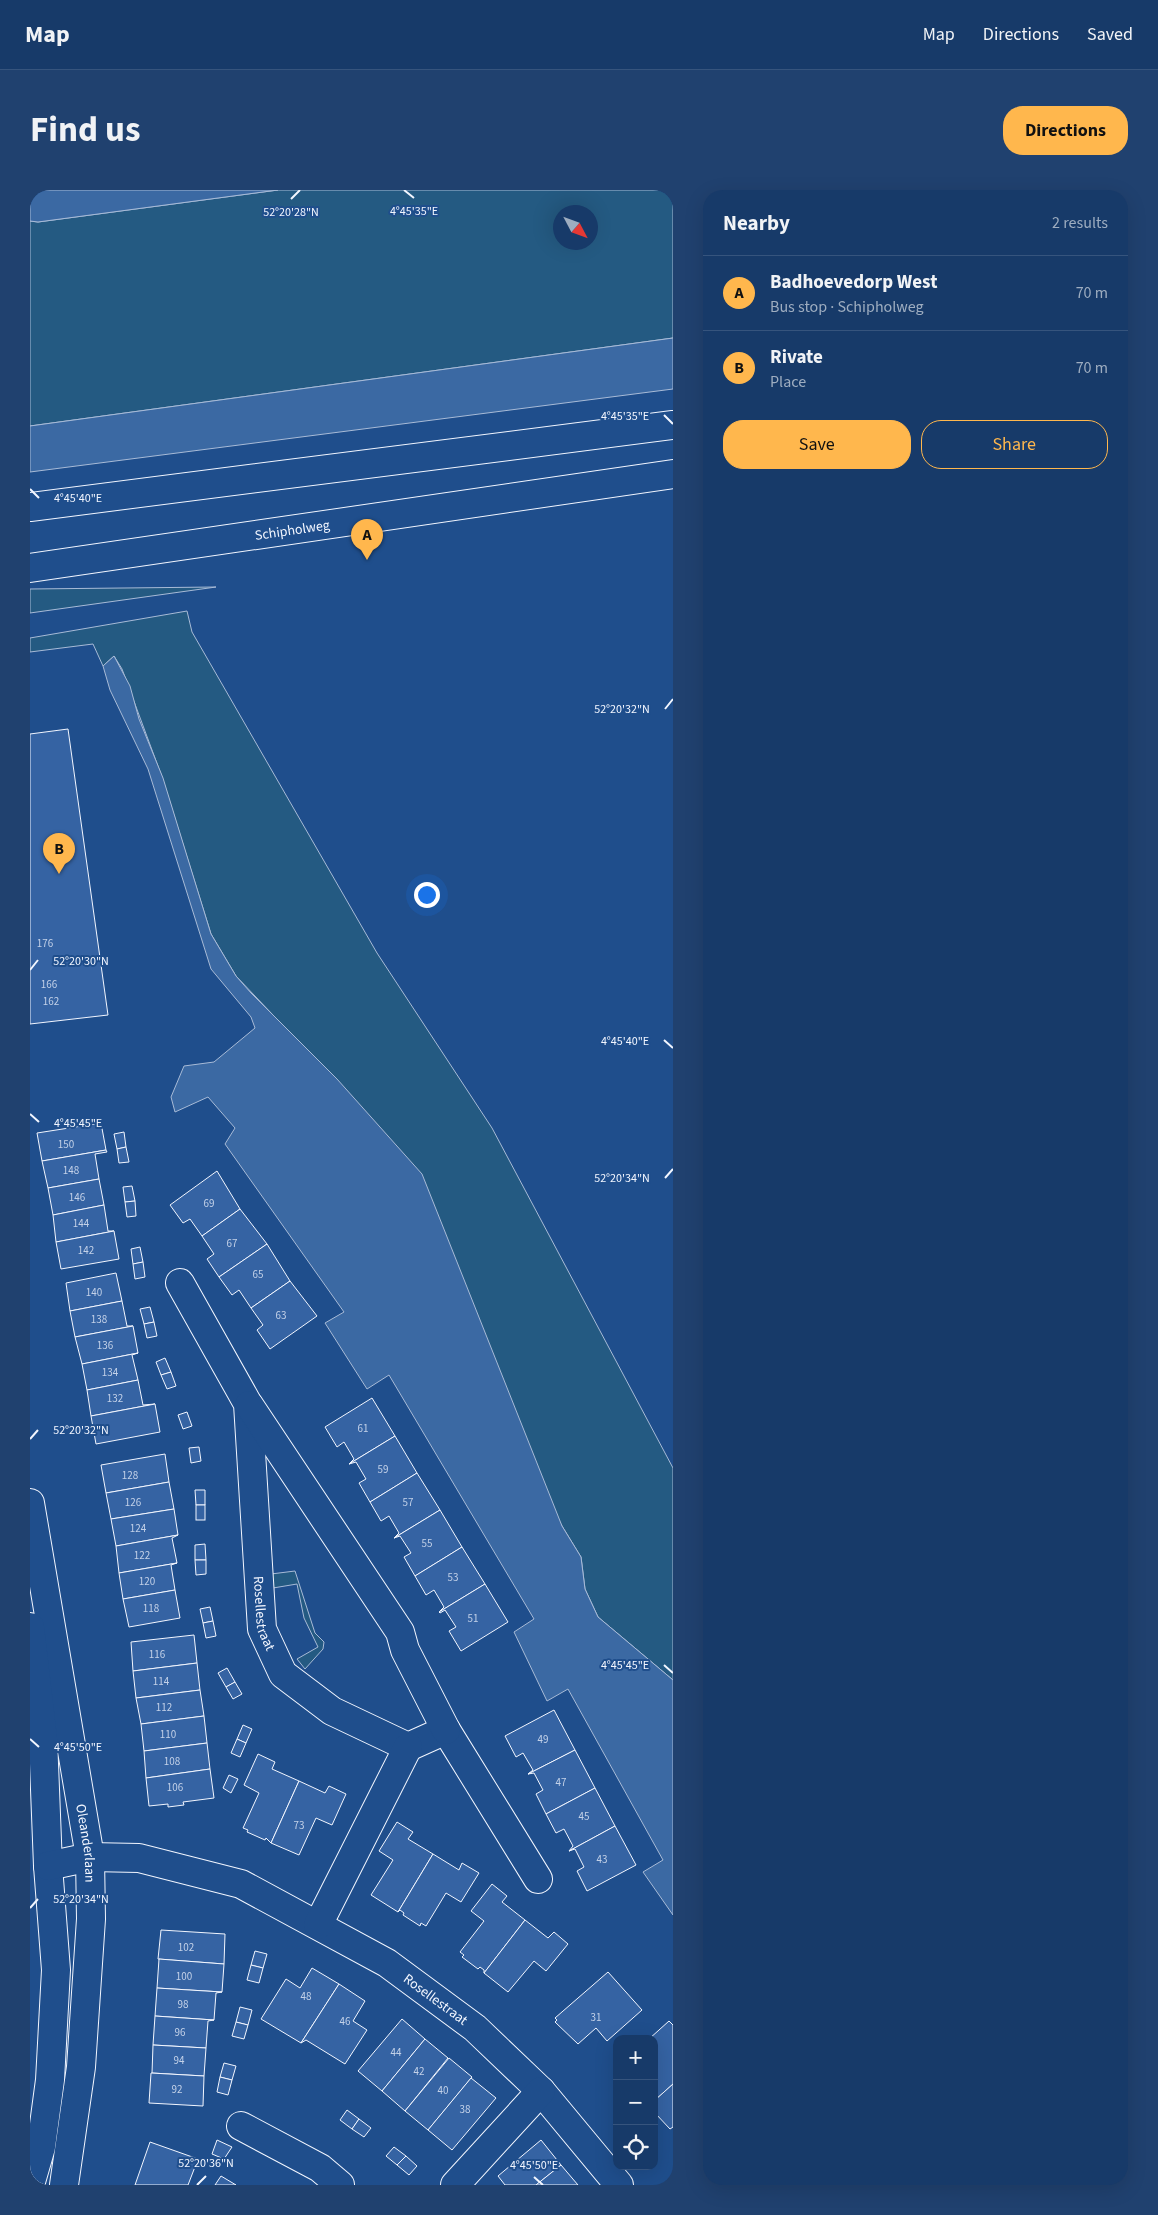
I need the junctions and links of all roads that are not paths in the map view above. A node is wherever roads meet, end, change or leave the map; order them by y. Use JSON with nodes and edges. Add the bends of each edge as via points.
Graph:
{"nodes":[{"id":1,"x":673,"y":425,"type":"edge"},
{"id":2,"x":673,"y":474,"type":"edge"},
{"id":3,"x":30,"y":508,"type":"edge"},
{"id":4,"x":30,"y":568,"type":"edge"},
{"id":5,"x":180,"y":1283,"type":"dead end"},
{"id":6,"x":248,"y":1404,"type":"junction"},
{"id":7,"x":30,"y":1503,"type":"edge"},
{"id":8,"x":30,"y":1627,"type":"edge"},
{"id":9,"x":446,"y":1730,"type":"junction"},
{"id":10,"x":408,"y":1747,"type":"junction"},
{"id":11,"x":90,"y":1857,"type":"junction"},
{"id":12,"x":48,"y":1866,"type":"junction"},
{"id":13,"x":538,"y":1879,"type":"dead end"},
{"id":14,"x":318,"y":1925,"type":"junction"},
{"id":15,"x":541,"y":2091,"type":"junction"},
{"id":16,"x":241,"y":2126,"type":"dead end"},
{"id":17,"x":30,"y":2185,"type":"edge"},
{"id":18,"x":64,"y":2185,"type":"edge"},
{"id":19,"x":340,"y":2185,"type":"edge"},
{"id":20,"x":454,"y":2185,"type":"edge"},
{"id":21,"x":619,"y":2185,"type":"edge"}],
"edges":[{"from":1,"to":3,"type":"street"},
{"from":2,"to":4,"type":"street","name":"Schipholweg"},
{"from":5,"to":6,"type":"street","name":"Rosellestraat"},
{"from":6,"to":9,"type":"street","name":"Rosellestraat","via":[[400,1632],[405,1650]]},
{"from":6,"to":10,"type":"street","name":"Rosellestraat","via":[[262,1629],[283,1674],[332,1711]]},
{"from":7,"to":11,"type":"street","name":"Oleanderlaan"},
{"from":8,"to":12,"type":"street","via":[[43,1738]]},
{"from":9,"to":10,"type":"street"},
{"from":9,"to":13,"type":"street","name":"Rosellestraat"},
{"from":10,"to":14,"type":"street"},
{"from":11,"to":12,"type":"street","name":"Rosellestraat"},
{"from":11,"to":14,"type":"street","name":"Rosellestraat","via":[[139,1858],[241,1884]]},
{"from":11,"to":18,"type":"street","name":"Oleanderlaan","via":[[91,1919],[81,2067]]},
{"from":12,"to":17,"type":"street","via":[[56,1970],[55,2013],[41,2147]]},
{"from":14,"to":15,"type":"street","name":"Rosellestraat","via":[[387,1963],[419,1986],[474,2028]]},
{"from":15,"to":20,"type":"street"},
{"from":15,"to":21,"type":"street","name":"Rosellestraat"},
{"from":16,"to":19,"type":"street","via":[[320,2168]]}]}
